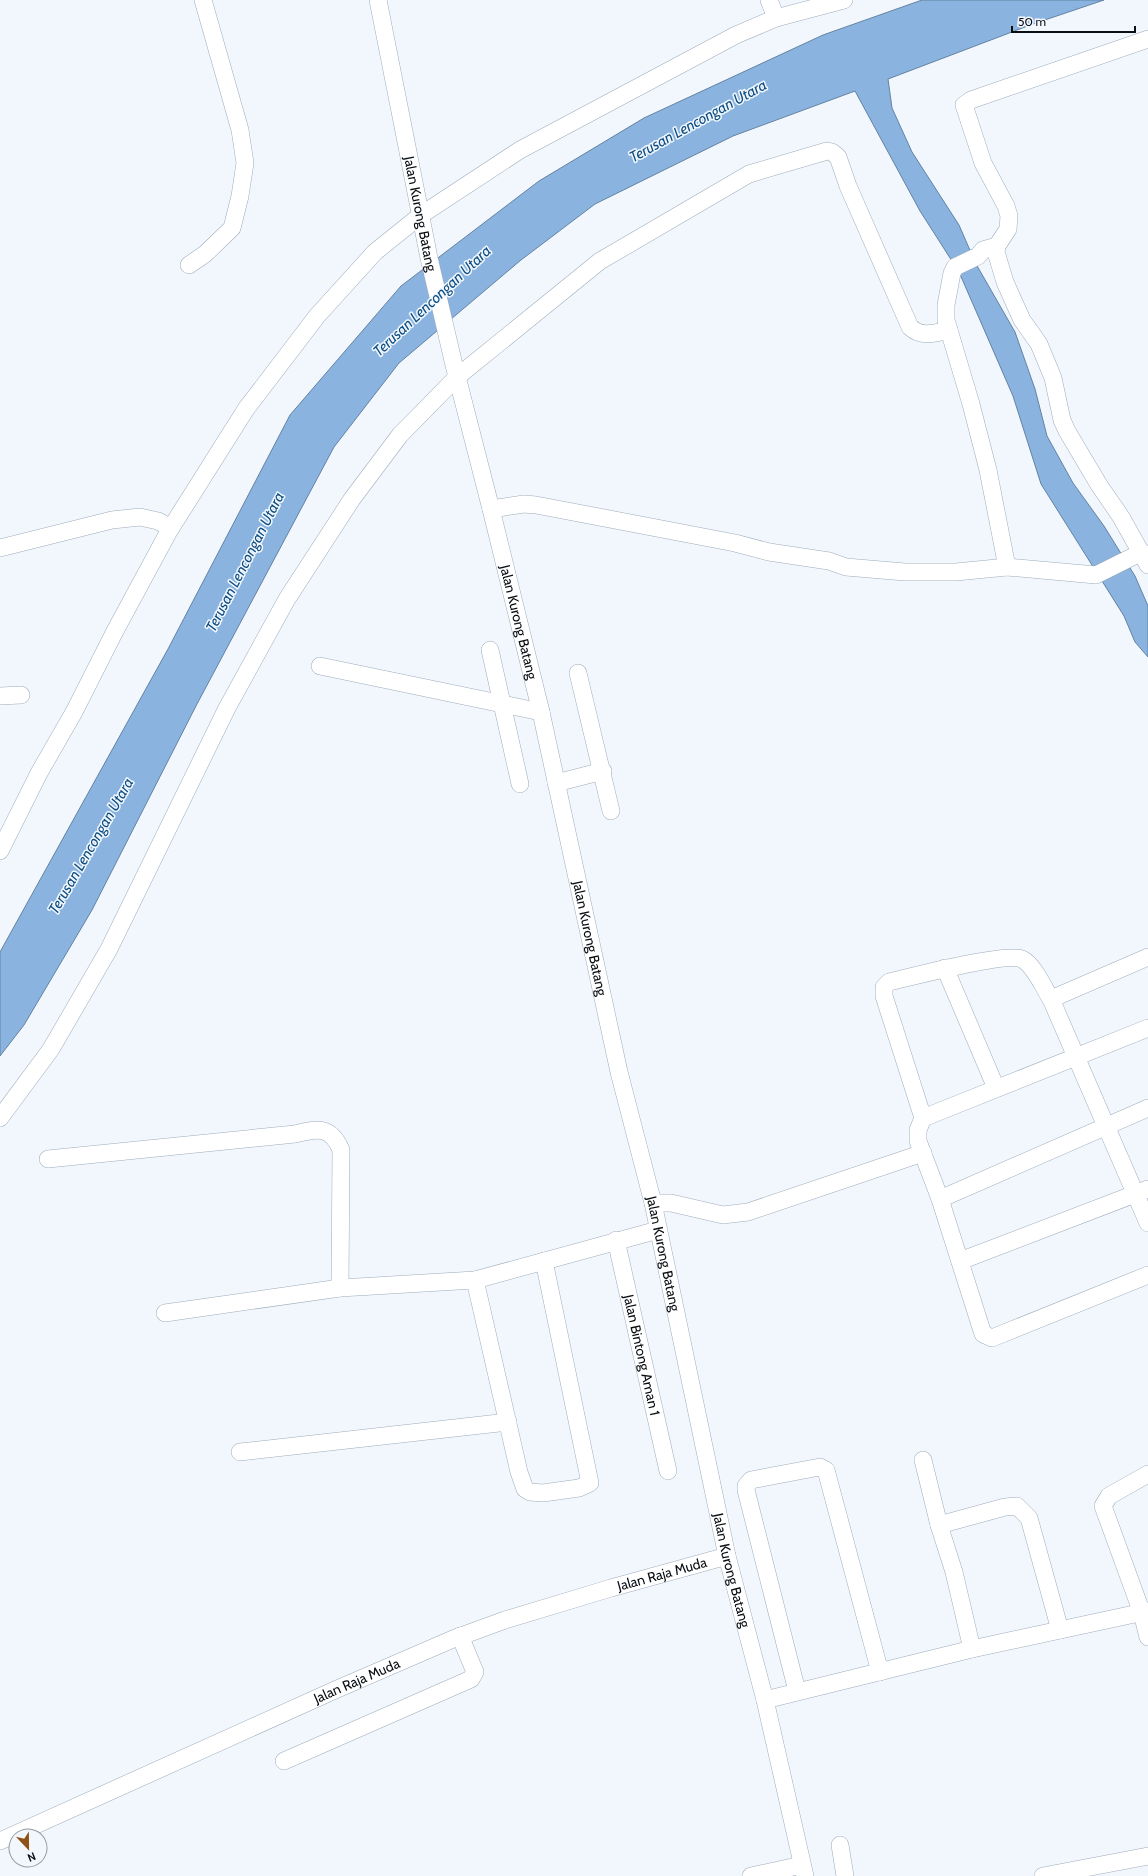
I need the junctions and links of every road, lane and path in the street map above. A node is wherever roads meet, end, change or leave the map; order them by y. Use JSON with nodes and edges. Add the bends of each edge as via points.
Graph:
{"nodes":[{"id":1,"x":203,"y":0,"type":"edge"},
{"id":2,"x":378,"y":0,"type":"edge"},
{"id":3,"x":770,"y":0,"type":"edge"},
{"id":4,"x":844,"y":0,"type":"edge"},
{"id":5,"x":776,"y":18,"type":"junction"},
{"id":6,"x":1148,"y":39,"type":"edge"},
{"id":7,"x":421,"y":215,"type":"junction"},
{"id":8,"x":997,"y":246,"type":"junction"},
{"id":9,"x":189,"y":265,"type":"dead end"},
{"id":10,"x":949,"y":330,"type":"junction"},
{"id":11,"x":455,"y":371,"type":"junction"},
{"id":12,"x":491,"y":509,"type":"junction"},
{"id":13,"x":172,"y":528,"type":"junction"},
{"id":14,"x":0,"y":548,"type":"edge"},
{"id":15,"x":1140,"y":558,"type":"edge"},
{"id":16,"x":1007,"y":567,"type":"junction"},
{"id":17,"x":490,"y":650,"type":"dead end"},
{"id":18,"x":320,"y":666,"type":"dead end"},
{"id":19,"x":578,"y":673,"type":"dead end"},
{"id":20,"x":21,"y":695,"type":"dead end"},
{"id":21,"x":0,"y":696,"type":"edge"},
{"id":22,"x":502,"y":703,"type":"junction"},
{"id":23,"x":541,"y":712,"type":"junction"},
{"id":24,"x":603,"y":771,"type":"junction"},
{"id":25,"x":556,"y":783,"type":"junction"},
{"id":26,"x":520,"y":784,"type":"dead end"},
{"id":27,"x":611,"y":811,"type":"dead end"},
{"id":28,"x":0,"y":851,"type":"edge"},
{"id":29,"x":1148,"y":957,"type":"edge"},
{"id":30,"x":945,"y":968,"type":"junction"},
{"id":31,"x":1051,"y":998,"type":"junction"},
{"id":32,"x":1148,"y":1028,"type":"edge"},
{"id":33,"x":1076,"y":1057,"type":"junction"},
{"id":34,"x":996,"y":1088,"type":"junction"},
{"id":35,"x":1148,"y":1108,"type":"edge"},
{"id":36,"x":0,"y":1118,"type":"edge"},
{"id":37,"x":923,"y":1118,"type":"junction"},
{"id":38,"x":1105,"y":1126,"type":"junction"},
{"id":39,"x":923,"y":1154,"type":"junction"},
{"id":40,"x":48,"y":1159,"type":"dead end"},
{"id":41,"x":1141,"y":1192,"type":"edge"},
{"id":42,"x":940,"y":1199,"type":"junction"},
{"id":43,"x":653,"y":1203,"type":"junction"},
{"id":44,"x":1148,"y":1223,"type":"edge"},
{"id":45,"x":658,"y":1230,"type":"junction"},
{"id":46,"x":616,"y":1240,"type":"junction"},
{"id":47,"x":544,"y":1261,"type":"junction"},
{"id":48,"x":960,"y":1261,"type":"junction"},
{"id":49,"x":1148,"y":1275,"type":"edge"},
{"id":50,"x":475,"y":1280,"type":"junction"},
{"id":51,"x":340,"y":1288,"type":"junction"},
{"id":52,"x":166,"y":1313,"type":"dead end"},
{"id":53,"x":508,"y":1422,"type":"junction"},
{"id":54,"x":240,"y":1452,"type":"dead end"},
{"id":55,"x":923,"y":1460,"type":"dead end"},
{"id":56,"x":668,"y":1471,"type":"dead end"},
{"id":57,"x":1148,"y":1474,"type":"edge"},
{"id":58,"x":939,"y":1525,"type":"junction"},
{"id":59,"x":727,"y":1556,"type":"junction"},
{"id":60,"x":1145,"y":1612,"type":"edge"},
{"id":61,"x":1060,"y":1630,"type":"junction"},
{"id":62,"x":460,"y":1636,"type":"junction"},
{"id":63,"x":1148,"y":1637,"type":"edge"},
{"id":64,"x":972,"y":1649,"type":"junction"},
{"id":65,"x":880,"y":1672,"type":"junction"},
{"id":66,"x":797,"y":1691,"type":"junction"},
{"id":67,"x":765,"y":1700,"type":"junction"},
{"id":68,"x":284,"y":1761,"type":"dead end"},
{"id":69,"x":0,"y":1841,"type":"edge"},
{"id":70,"x":840,"y":1845,"type":"dead end"},
{"id":71,"x":1148,"y":1856,"type":"edge"},
{"id":72,"x":804,"y":1870,"type":"edge"},
{"id":73,"x":751,"y":1876,"type":"edge"},
{"id":74,"x":845,"y":1876,"type":"edge"},
{"id":75,"x":1043,"y":1876,"type":"edge"}],
"edges":[{"from":1,"to":9,"type":"street","via":[[240,130],[244,162],[240,196],[232,228],[205,254]]},
{"from":2,"to":7,"type":"street","name":"Jalan Kurong Batang"},
{"from":3,"to":5,"type":"street"},
{"from":4,"to":5,"type":"street"},
{"from":5,"to":7,"type":"street","via":[[736,35],[520,150]]},
{"from":6,"to":8,"type":"street","via":[[967,102],[964,106],[983,163],[1009,216],[1008,228]]},
{"from":7,"to":11,"type":"street","name":"Jalan Kurong Batang"},
{"from":7,"to":13,"type":"street","via":[[376,252],[317,316],[246,409]]},
{"from":8,"to":10,"type":"street","via":[[983,250],[978,256],[955,267],[946,305]]},
{"from":8,"to":15,"type":"street","via":[[996,256],[1012,299],[1022,320],[1039,344],[1053,378],[1066,431]]},
{"from":10,"to":11,"type":"street","via":[[922,335],[910,328],[848,186],[838,157],[827,151],[749,174],[600,261]]},
{"from":10,"to":16,"type":"street","via":[[988,470]]},
{"from":11,"to":12,"type":"street","name":"Jalan Kurong Batang"},
{"from":11,"to":36,"type":"street","via":[[400,435],[352,499],[287,599],[227,708],[109,949],[52,1049]]},
{"from":12,"to":16,"type":"street","via":[[536,504],[769,552],[829,561],[846,567],[905,572],[956,572]]},
{"from":12,"to":23,"type":"street","name":"Jalan Kurong Batang"},
{"from":13,"to":14,"type":"street","via":[[158,521],[140,517],[112,520]]},
{"from":13,"to":28,"type":"street","via":[[39,773]]},
{"from":15,"to":16,"type":"street","via":[[1096,575]]},
{"from":17,"to":22,"type":"street"},
{"from":18,"to":22,"type":"street"},
{"from":19,"to":24,"type":"street"},
{"from":20,"to":21,"type":"street"},
{"from":22,"to":23,"type":"street"},
{"from":22,"to":26,"type":"street"},
{"from":23,"to":25,"type":"street","name":"Jalan Kurong Batang"},
{"from":24,"to":25,"type":"street"},
{"from":24,"to":27,"type":"street"},
{"from":25,"to":43,"type":"street","name":"Jalan Kurong Batang","via":[[619,1072]]},
{"from":29,"to":31,"type":"street"},
{"from":30,"to":31,"type":"street","via":[[1001,959],[1022,959]]},
{"from":30,"to":34,"type":"street"},
{"from":30,"to":37,"type":"street","via":[[889,982],[884,987],[884,996]]},
{"from":31,"to":33,"type":"street"},
{"from":32,"to":33,"type":"street"},
{"from":33,"to":34,"type":"street"},
{"from":33,"to":38,"type":"street"},
{"from":34,"to":37,"type":"street"},
{"from":35,"to":38,"type":"street"},
{"from":37,"to":39,"type":"street","via":[[918,1130],[918,1141]]},
{"from":38,"to":41,"type":"street"},
{"from":38,"to":42,"type":"street"},
{"from":39,"to":42,"type":"street"},
{"from":39,"to":43,"type":"street","via":[[748,1212],[723,1215],[670,1203]]},
{"from":40,"to":51,"type":"street","via":[[314,1130],[327,1132],[336,1139],[341,1150]]},
{"from":41,"to":44,"type":"street"},
{"from":41,"to":48,"type":"street"},
{"from":42,"to":48,"type":"street"},
{"from":43,"to":45,"type":"street","name":"Jalan Kurong Batang"},
{"from":45,"to":46,"type":"street"},
{"from":45,"to":59,"type":"street","name":"Jalan Kurong Batang"},
{"from":46,"to":47,"type":"street"},
{"from":46,"to":56,"type":"street","name":"Jalan Bintong Aman 1"},
{"from":47,"to":50,"type":"street"},
{"from":47,"to":53,"type":"street","via":[[590,1483],[579,1488],[543,1493],[525,1489]]},
{"from":48,"to":49,"type":"street","via":[[983,1334],[992,1338]]},
{"from":50,"to":51,"type":"street"},
{"from":50,"to":53,"type":"street"},
{"from":51,"to":52,"type":"street"},
{"from":53,"to":54,"type":"street"},
{"from":55,"to":58,"type":"street"},
{"from":57,"to":60,"type":"street","via":[[1109,1496],[1103,1506]]},
{"from":58,"to":61,"type":"street","via":[[1004,1507],[1017,1506],[1029,1518]]},
{"from":58,"to":64,"type":"street","via":[[954,1572]]},
{"from":59,"to":62,"type":"street","name":"Jalan Raja Muda","via":[[611,1588]]},
{"from":59,"to":67,"type":"street","name":"Jalan Kurong Batang"},
{"from":60,"to":61,"type":"street"},
{"from":60,"to":63,"type":"street"},
{"from":61,"to":64,"type":"street"},
{"from":62,"to":68,"type":"street","via":[[474,1672],[472,1679]]},
{"from":62,"to":69,"type":"street","name":"Jalan Raja Muda"},
{"from":64,"to":65,"type":"street"},
{"from":65,"to":66,"type":"street"},
{"from":65,"to":66,"type":"street","via":[[828,1474],[824,1468],[751,1480],[746,1486]]},
{"from":66,"to":67,"type":"street"},
{"from":67,"to":72,"type":"street","name":"Jalan Kurong Batang"},
{"from":70,"to":74,"type":"street"},
{"from":71,"to":75,"type":"street"},
{"from":72,"to":73,"type":"street"}]}
